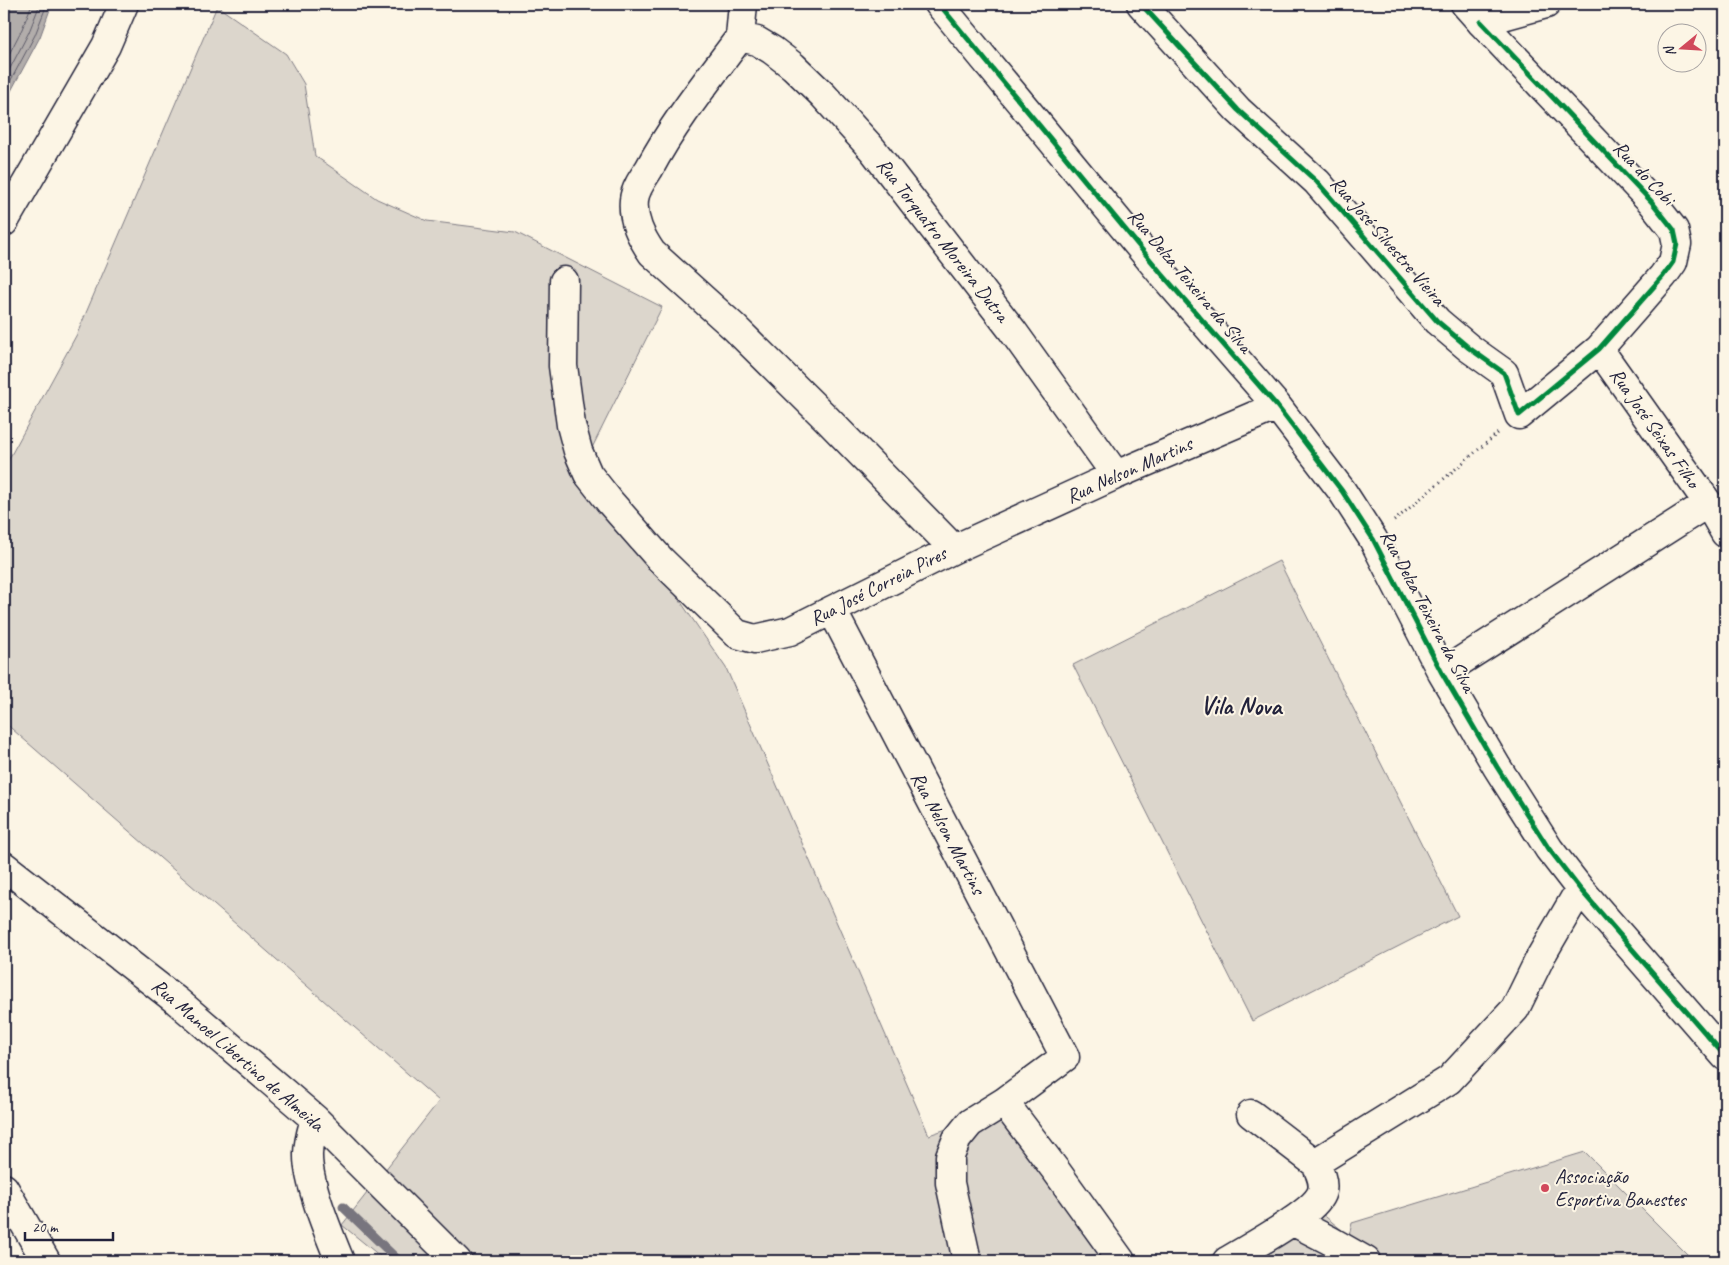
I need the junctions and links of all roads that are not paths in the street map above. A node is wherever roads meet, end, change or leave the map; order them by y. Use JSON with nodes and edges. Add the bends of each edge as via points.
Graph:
{"nodes":[{"id":1,"x":124,"y":4,"type":"edge"},
{"id":2,"x":743,"y":4,"type":"edge"},
{"id":3,"x":938,"y":4,"type":"edge"},
{"id":4,"x":1141,"y":4,"type":"edge"},
{"id":5,"x":1546,"y":4,"type":"edge"},
{"id":6,"x":1473,"y":13,"type":"edge"},
{"id":7,"x":740,"y":37,"type":"junction"},
{"id":8,"x":4,"y":222,"type":"edge"},
{"id":9,"x":564,"y":281,"type":"dead end"},
{"id":10,"x":1599,"y":349,"type":"junction"},
{"id":11,"x":1277,"y":406,"type":"junction"},
{"id":12,"x":1519,"y":415,"type":"joint"},
{"id":13,"x":1116,"y":475,"type":"junction"},
{"id":14,"x":1708,"y":503,"type":"junction"},
{"id":15,"x":1725,"y":533,"type":"edge"},
{"id":16,"x":954,"y":549,"type":"junction"},
{"id":17,"x":832,"y":610,"type":"junction"},
{"id":18,"x":1442,"y":673,"type":"junction"},
{"id":19,"x":4,"y":866,"type":"edge"},
{"id":20,"x":1580,"y":889,"type":"junction"},
{"id":21,"x":1725,"y":1056,"type":"edge"},
{"id":22,"x":1004,"y":1102,"type":"junction"},
{"id":23,"x":1251,"y":1114,"type":"dead end"},
{"id":24,"x":315,"y":1120,"type":"junction"},
{"id":25,"x":1315,"y":1163,"type":"junction"},
{"id":26,"x":4,"y":1188,"type":"edge"},
{"id":27,"x":1292,"y":1221,"type":"junction"},
{"id":28,"x":46,"y":1261,"type":"edge"},
{"id":29,"x":340,"y":1261,"type":"edge"},
{"id":30,"x":457,"y":1261,"type":"edge"},
{"id":31,"x":967,"y":1261,"type":"edge"},
{"id":32,"x":1121,"y":1261,"type":"edge"},
{"id":33,"x":1227,"y":1261,"type":"edge"},
{"id":34,"x":1366,"y":1261,"type":"edge"}],
"edges":[{"from":1,"to":8,"type":"street","via":[[106,46]]},
{"from":2,"to":7,"type":"street"},
{"from":3,"to":11,"type":"street","name":"Rua Delza Teixeira da Silva","via":[[1162,274]]},
{"from":4,"to":12,"type":"street","name":"Rua José Silvestre Vieira","via":[[1238,110],[1317,182],[1437,321],[1504,372]]},
{"from":5,"to":6,"type":"street"},
{"from":6,"to":10,"type":"street","name":"Rua do Cobi","via":[[1651,201],[1674,230],[1677,244],[1673,262]]},
{"from":7,"to":13,"type":"street","name":"Rua Torquatro Moreira Dutra","via":[[757,41],[793,66],[873,150],[1012,330]]},
{"from":7,"to":16,"type":"street","name":"Rua José Correia Pires","via":[[685,110],[636,193],[634,214],[643,240],[652,253],[734,327]]},
{"from":9,"to":17,"type":"street","name":"Rua José Correia Pires","via":[[563,366],[571,425],[588,474],[610,502],[660,559],[737,634],[755,638],[772,636],[790,631]]},
{"from":10,"to":12,"type":"street","name":"Rua do Cobi"},
{"from":10,"to":14,"type":"street","name":"Rua José Seixas Filho"},
{"from":11,"to":13,"type":"street","name":"Rua Nelson Martins"},
{"from":11,"to":18,"type":"street","name":"Rua Delza Teixeira da Silva","via":[[1373,539]]},
{"from":13,"to":16,"type":"street","name":"Rua Nelson Martins"},
{"from":14,"to":15,"type":"street","name":"Rua José Seixas Filho"},
{"from":14,"to":18,"type":"street","name":"Rua Delza Teixeira da Silva"},
{"from":16,"to":17,"type":"street","name":"Rua José Correia Pires"},
{"from":17,"to":22,"type":"street","name":"Rua Nelson Martins","via":[[1065,1057]]},
{"from":18,"to":20,"type":"street","name":"Rua Delza Teixeira da Silva","via":[[1497,768],[1549,849]]},
{"from":19,"to":24,"type":"street","name":"Rua Manoel Libertino de Almeida","via":[[177,1001]]},
{"from":20,"to":21,"type":"street","name":"Rua Delza Teixeira da Silva"},
{"from":20,"to":25,"type":"street","via":[[1515,1008],[1449,1080]]},
{"from":22,"to":31,"type":"street","via":[[970,1123],[957,1139],[950,1156],[950,1183]]},
{"from":22,"to":32,"type":"street"},
{"from":23,"to":25,"type":"street"},
{"from":24,"to":29,"type":"street","via":[[308,1165]]},
{"from":24,"to":30,"type":"street","name":"Rua Manoel Libertino de Almeida"},
{"from":25,"to":27,"type":"street","via":[[1321,1179],[1320,1196],[1313,1206]]},
{"from":26,"to":28,"type":"street"},
{"from":27,"to":33,"type":"street"},
{"from":27,"to":34,"type":"street"}]}
